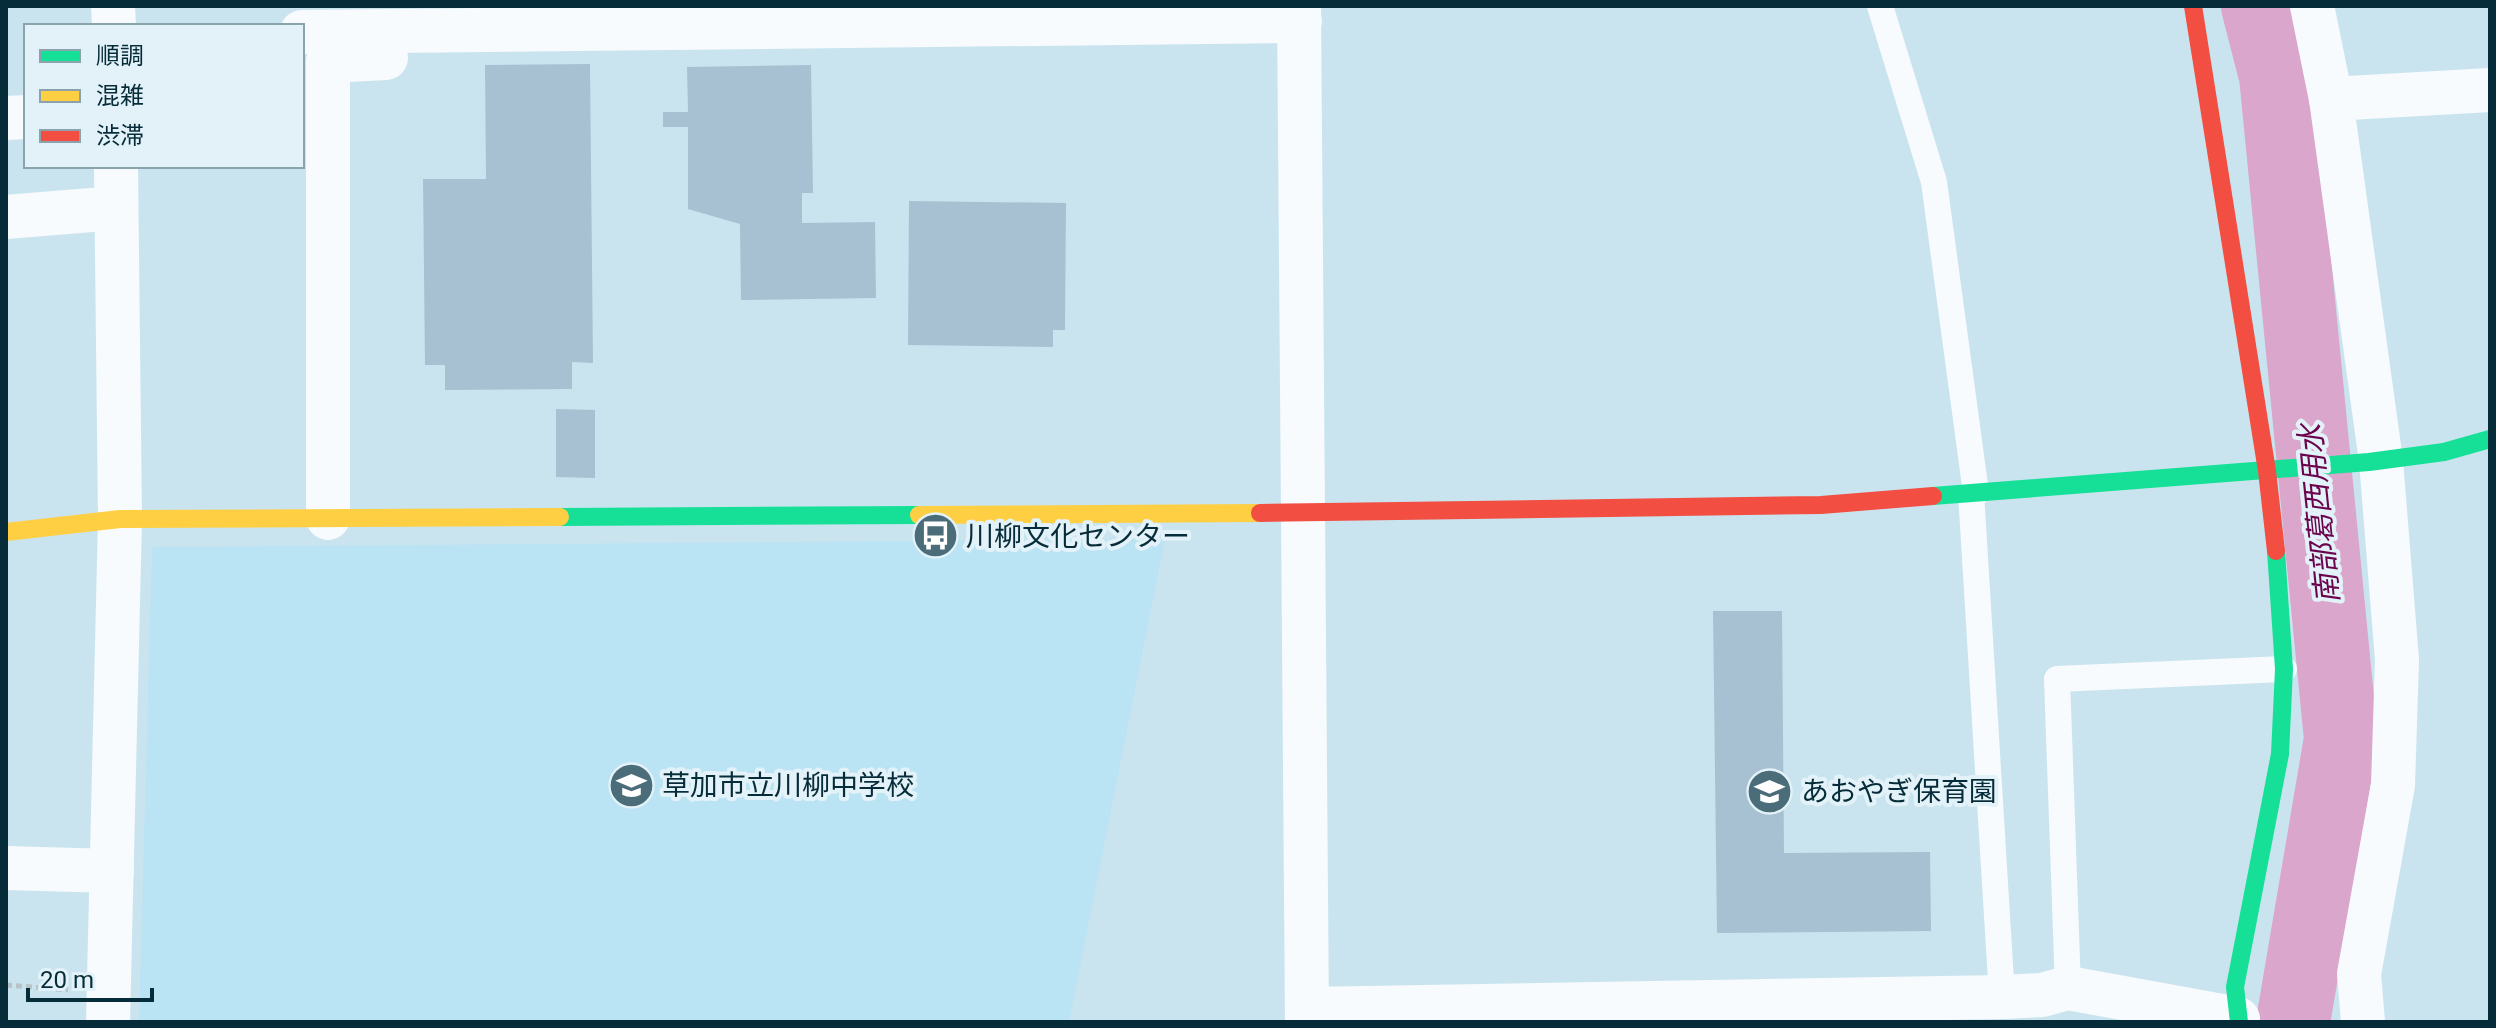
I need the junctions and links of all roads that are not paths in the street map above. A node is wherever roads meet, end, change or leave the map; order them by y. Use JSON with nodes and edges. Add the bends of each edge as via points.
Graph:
{"nodes":[{"id":1,"x":1880,"y":6,"type":"edge"},
{"id":2,"x":2193,"y":6,"type":"edge"},
{"id":3,"x":2312,"y":6,"type":"edge"},
{"id":4,"x":1299,"y":13,"type":"edge"},
{"id":5,"x":425,"y":18,"type":"edge"},
{"id":6,"x":586,"y":18,"type":"edge"},
{"id":7,"x":304,"y":32,"type":"edge"},
{"id":8,"x":2490,"y":90,"type":"edge"},
{"id":9,"x":2331,"y":99,"type":"junction"},
{"id":10,"x":116,"y":187,"type":"edge"},
{"id":11,"x":6,"y":217,"type":"edge"},
{"id":12,"x":2490,"y":439,"type":"edge"},
{"id":13,"x":2375,"y":462,"type":"junction"},
{"id":14,"x":2267,"y":471,"type":"junction"},
{"id":15,"x":1973,"y":493,"type":"junction"},
{"id":16,"x":1303,"y":513,"type":"junction"},
{"id":17,"x":328,"y":518,"type":"junction"},
{"id":18,"x":120,"y":519,"type":"junction"},
{"id":19,"x":6,"y":532,"type":"edge"},
{"id":20,"x":2284,"y":669,"type":"junction"},
{"id":21,"x":6,"y":868,"type":"edge"},
{"id":22,"x":112,"y":871,"type":"junction"},
{"id":23,"x":2068,"y":988,"type":"junction"},
{"id":24,"x":2002,"y":997,"type":"junction"},
{"id":25,"x":109,"y":1007,"type":"edge"},
{"id":26,"x":1307,"y":1015,"type":"edge"},
{"id":27,"x":2238,"y":1020,"type":"edge"},
{"id":28,"x":2363,"y":1022,"type":"edge"}],
"edges":[{"from":1,"to":15,"type":"lane","via":[[1934,182]]},
{"from":2,"to":14,"type":"street"},
{"from":3,"to":9,"type":"street"},
{"from":4,"to":6,"type":"street"},
{"from":4,"to":16,"type":"street"},
{"from":5,"to":6,"type":"street"},
{"from":5,"to":7,"type":"street"},
{"from":5,"to":17,"type":"street","via":[[425,57],[328,61]]},
{"from":8,"to":9,"type":"street"},
{"from":9,"to":13,"type":"street"},
{"from":10,"to":11,"type":"street"},
{"from":10,"to":18,"type":"street"},
{"from":12,"to":13,"type":"street"},
{"from":13,"to":14,"type":"street"},
{"from":13,"to":28,"type":"street","via":[[2397,660],[2396,759],[2364,932],[2359,974]]},
{"from":14,"to":15,"type":"street"},
{"from":14,"to":20,"type":"street"},
{"from":15,"to":16,"type":"street","via":[[1821,505]]},
{"from":15,"to":24,"type":"lane"},
{"from":16,"to":17,"type":"street"},
{"from":16,"to":26,"type":"street"},
{"from":17,"to":18,"type":"street"},
{"from":18,"to":19,"type":"street"},
{"from":18,"to":22,"type":"street"},
{"from":20,"to":23,"type":"lane","via":[[2057,679]]},
{"from":20,"to":27,"type":"street","via":[[2274,795],[2235,987]]},
{"from":21,"to":22,"type":"street"},
{"from":22,"to":25,"type":"street"},
{"from":23,"to":24,"type":"street"},
{"from":23,"to":27,"type":"street"},
{"from":24,"to":26,"type":"street"}]}
